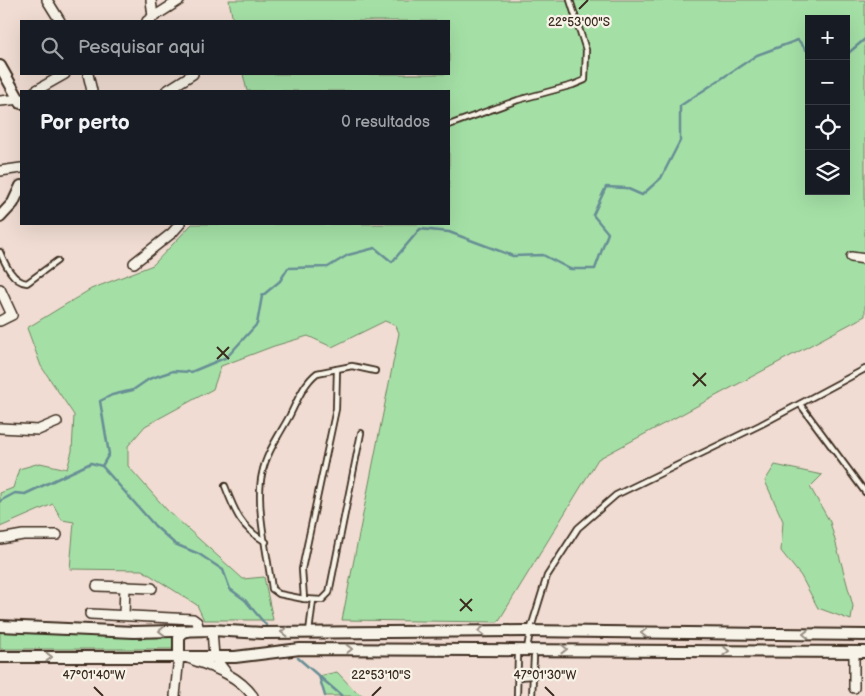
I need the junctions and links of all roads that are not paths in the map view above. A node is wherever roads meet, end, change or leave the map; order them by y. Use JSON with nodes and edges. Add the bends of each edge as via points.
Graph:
{"nodes":[{"id":1,"x":47,"y":0,"type":"edge"},
{"id":2,"x":151,"y":0,"type":"edge"},
{"id":3,"x":180,"y":0,"type":"edge"},
{"id":4,"x":570,"y":0,"type":"edge"},
{"id":5,"x":150,"y":19,"type":"edge"},
{"id":6,"x":59,"y":20,"type":"edge"},
{"id":7,"x":0,"y":66,"type":"edge"},
{"id":8,"x":63,"y":75,"type":"edge"},
{"id":9,"x":88,"y":75,"type":"edge"},
{"id":10,"x":191,"y":75,"type":"edge"},
{"id":11,"x":37,"y":90,"type":"edge"},
{"id":12,"x":92,"y":90,"type":"edge"},
{"id":13,"x":168,"y":90,"type":"edge"},
{"id":14,"x":20,"y":99,"type":"edge"},
{"id":15,"x":0,"y":101,"type":"edge"},
{"id":16,"x":20,"y":101,"type":"edge"},
{"id":17,"x":450,"y":125,"type":"edge"},
{"id":18,"x":20,"y":168,"type":"edge"},
{"id":19,"x":0,"y":171,"type":"edge"},
{"id":20,"x":20,"y":188,"type":"edge"},
{"id":21,"x":1,"y":216,"type":"edge"},
{"id":22,"x":179,"y":225,"type":"edge"},
{"id":23,"x":0,"y":252,"type":"edge"},
{"id":24,"x":851,"y":257,"type":"dead end"},
{"id":25,"x":865,"y":258,"type":"edge"},
{"id":26,"x":56,"y":261,"type":"dead end"},
{"id":27,"x":134,"y":263,"type":"dead end"},
{"id":28,"x":0,"y":289,"type":"edge"},
{"id":29,"x":0,"y":321,"type":"edge"},
{"id":30,"x":337,"y":369,"type":"junction"},
{"id":31,"x":865,"y":369,"type":"edge"},
{"id":32,"x":375,"y":371,"type":"dead end"},
{"id":33,"x":800,"y":404,"type":"junction"},
{"id":34,"x":57,"y":422,"type":"dead end"},
{"id":35,"x":0,"y":428,"type":"edge"},
{"id":36,"x":361,"y":432,"type":"dead end"},
{"id":37,"x":225,"y":486,"type":"dead end"},
{"id":38,"x":865,"y":492,"type":"edge"},
{"id":39,"x":57,"y":535,"type":"dead end"},
{"id":40,"x":0,"y":539,"type":"edge"},
{"id":41,"x":266,"y":542,"type":"junction"},
{"id":42,"x":97,"y":586,"type":"dead end"},
{"id":43,"x":125,"y":586,"type":"junction"},
{"id":44,"x":152,"y":588,"type":"dead end"},
{"id":45,"x":304,"y":599,"type":"junction"},
{"id":46,"x":313,"y":600,"type":"junction"},
{"id":47,"x":90,"y":614,"type":"dead end"},
{"id":48,"x":124,"y":615,"type":"junction"},
{"id":49,"x":0,"y":626,"type":"edge"},
{"id":50,"x":199,"y":630,"type":"junction"},
{"id":51,"x":212,"y":630,"type":"junction"},
{"id":52,"x":187,"y":631,"type":"junction"},
{"id":53,"x":309,"y":632,"type":"junction"},
{"id":54,"x":376,"y":632,"type":"junction"},
{"id":55,"x":530,"y":632,"type":"junction"},
{"id":56,"x":865,"y":635,"type":"edge"},
{"id":57,"x":375,"y":649,"type":"junction"},
{"id":58,"x":854,"y":652,"type":"junction"},
{"id":59,"x":865,"y":652,"type":"edge"},
{"id":60,"x":531,"y":653,"type":"junction"},
{"id":61,"x":181,"y":656,"type":"junction"},
{"id":62,"x":518,"y":656,"type":"dead end"},
{"id":63,"x":0,"y":657,"type":"edge"},
{"id":64,"x":214,"y":657,"type":"junction"},
{"id":65,"x":227,"y":673,"type":"junction"},
{"id":66,"x":533,"y":676,"type":"junction"},
{"id":67,"x":518,"y":677,"type":"junction"},
{"id":68,"x":854,"y":688,"type":"dead end"},
{"id":69,"x":175,"y":696,"type":"edge"},
{"id":70,"x":253,"y":696,"type":"edge"},
{"id":71,"x":517,"y":696,"type":"edge"},
{"id":72,"x":532,"y":696,"type":"edge"}],
"edges":[{"from":1,"to":6,"type":"street"},
{"from":2,"to":5,"type":"street"},
{"from":3,"to":5,"type":"street"},
{"from":4,"to":17,"type":"lane","via":[[586,50],[585,80]]},
{"from":7,"to":14,"type":"street"},
{"from":8,"to":11,"type":"street"},
{"from":9,"to":12,"type":"street"},
{"from":10,"to":13,"type":"street"},
{"from":15,"to":16,"type":"street"},
{"from":18,"to":19,"type":"street"},
{"from":20,"to":21,"type":"street"},
{"from":22,"to":27,"type":"street"},
{"from":23,"to":26,"type":"lane","via":[[16,280],[27,283]]},
{"from":24,"to":25,"type":"street"},
{"from":28,"to":29,"type":"street","via":[[12,314]]},
{"from":30,"to":32,"type":"lane","via":[[352,366]]},
{"from":30,"to":41,"type":"lane","via":[[313,376],[268,454],[259,492]]},
{"from":30,"to":45,"type":"lane","via":[[336,409],[302,569]]},
{"from":31,"to":33,"type":"lane"},
{"from":33,"to":38,"type":"lane"},
{"from":33,"to":55,"type":"lane","via":[[616,495],[578,528],[547,576]]},
{"from":34,"to":35,"type":"street","via":[[38,430]]},
{"from":36,"to":46,"type":"lane","via":[[329,593],[322,600]]},
{"from":37,"to":41,"type":"lane","via":[[244,526]]},
{"from":39,"to":40,"type":"street"},
{"from":41,"to":45,"type":"lane","via":[[274,592]]},
{"from":42,"to":43,"type":"street"},
{"from":43,"to":44,"type":"street"},
{"from":43,"to":48,"type":"street"},
{"from":45,"to":46,"type":"lane"},
{"from":46,"to":53,"type":"lane"},
{"from":47,"to":48,"type":"street"},
{"from":48,"to":50,"type":"street","via":[[193,619]]},
{"from":52,"to":49,"type":"street","one_way":true,"via":[[93,631]]},
{"from":50,"to":51,"type":"street"},
{"from":50,"to":52,"type":"street"},
{"from":53,"to":51,"type":"street","one_way":true},
{"from":51,"to":64,"type":"street"},
{"from":52,"to":61,"type":"street","via":[[179,638]]},
{"from":53,"to":54,"type":"street"},
{"from":55,"to":54,"type":"street","one_way":true},
{"from":54,"to":57,"type":"street"},
{"from":56,"to":55,"type":"street","one_way":true},
{"from":55,"to":60,"type":"lane"},
{"from":57,"to":60,"type":"street"},
{"from":64,"to":57,"type":"street","one_way":true,"via":[[300,649]]},
{"from":58,"to":59,"type":"street"},
{"from":60,"to":58,"type":"street","one_way":true},
{"from":58,"to":68,"type":"street"},
{"from":60,"to":66,"type":"lane"},
{"from":63,"to":61,"type":"street","one_way":true},
{"from":61,"to":64,"type":"street"},
{"from":61,"to":65,"type":"street"},
{"from":61,"to":69,"type":"street"},
{"from":62,"to":67,"type":"lane"},
{"from":64,"to":65,"type":"street"},
{"from":65,"to":70,"type":"street"},
{"from":66,"to":67,"type":"lane"},
{"from":66,"to":72,"type":"lane"},
{"from":67,"to":71,"type":"lane"}]}
